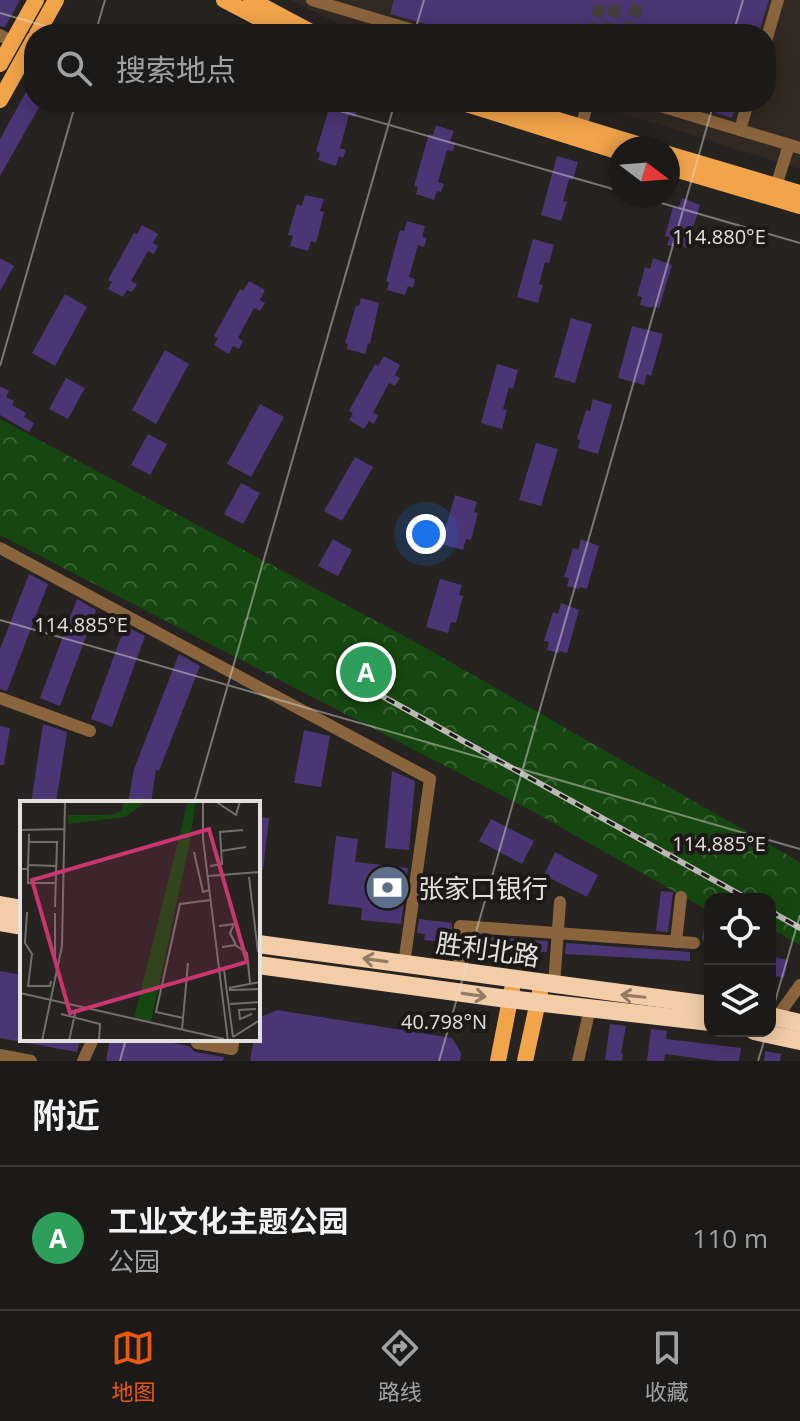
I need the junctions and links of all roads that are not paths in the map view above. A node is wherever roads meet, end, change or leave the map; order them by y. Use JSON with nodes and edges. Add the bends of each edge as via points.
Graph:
{"nodes":[{"id":1,"x":36,"y":0,"type":"edge"},
{"id":2,"x":56,"y":0,"type":"edge"},
{"id":3,"x":224,"y":0,"type":"edge"},
{"id":4,"x":251,"y":0,"type":"edge"},
{"id":5,"x":312,"y":0,"type":"edge"},
{"id":6,"x":778,"y":0,"type":"edge"},
{"id":7,"x":42,"y":24,"type":"edge"},
{"id":8,"x":270,"y":24,"type":"edge"},
{"id":9,"x":296,"y":24,"type":"edge"},
{"id":10,"x":392,"y":24,"type":"edge"},
{"id":11,"x":771,"y":24,"type":"edge"},
{"id":12,"x":6,"y":38,"type":"edge"},
{"id":13,"x":24,"y":56,"type":"edge"},
{"id":14,"x":0,"y":64,"type":"edge"},
{"id":15,"x":0,"y":100,"type":"edge"},
{"id":16,"x":492,"y":112,"type":"edge"},
{"id":17,"x":532,"y":112,"type":"edge"},
{"id":18,"x":585,"y":112,"type":"edge"},
{"id":19,"x":680,"y":112,"type":"edge"},
{"id":20,"x":745,"y":112,"type":"edge"},
{"id":21,"x":581,"y":127,"type":"junction"},
{"id":22,"x":740,"y":130,"type":"junction"},
{"id":23,"x":611,"y":136,"type":"edge"},
{"id":24,"x":795,"y":146,"type":"edge"},
{"id":25,"x":608,"y":148,"type":"edge"},
{"id":26,"x":680,"y":158,"type":"edge"},
{"id":27,"x":680,"y":171,"type":"edge"},
{"id":28,"x":776,"y":186,"type":"junction"},
{"id":29,"x":800,"y":193,"type":"edge"},
{"id":30,"x":800,"y":206,"type":"edge"},
{"id":31,"x":0,"y":548,"type":"edge"},
{"id":32,"x":0,"y":698,"type":"edge"},
{"id":33,"x":90,"y":731,"type":"dead end"},
{"id":34,"x":681,"y":897,"type":"dead end"},
{"id":35,"x":560,"y":902,"type":"dead end"},
{"id":36,"x":0,"y":905,"type":"edge"},
{"id":37,"x":20,"y":909,"type":"edge"},
{"id":38,"x":0,"y":922,"type":"edge"},
{"id":39,"x":20,"y":926,"type":"edge"},
{"id":40,"x":558,"y":933,"type":"junction"},
{"id":41,"x":676,"y":942,"type":"junction"},
{"id":42,"x":694,"y":943,"type":"dead end"},
{"id":43,"x":260,"y":944,"type":"edge"},
{"id":44,"x":404,"y":964,"type":"junction"},
{"id":45,"x":260,"y":965,"type":"edge"},
{"id":46,"x":459,"y":971,"type":"junction"},
{"id":47,"x":514,"y":979,"type":"junction"},
{"id":48,"x":548,"y":984,"type":"junction"},
{"id":49,"x":800,"y":985,"type":"edge"},
{"id":50,"x":511,"y":999,"type":"junction"},
{"id":51,"x":538,"y":1002,"type":"junction"},
{"id":52,"x":704,"y":1004,"type":"edge"},
{"id":53,"x":590,"y":1008,"type":"junction"},
{"id":54,"x":776,"y":1013,"type":"edge"},
{"id":55,"x":776,"y":1018,"type":"edge"},
{"id":56,"x":704,"y":1021,"type":"edge"},
{"id":57,"x":800,"y":1023,"type":"edge"},
{"id":58,"x":776,"y":1036,"type":"edge"},
{"id":59,"x":92,"y":1041,"type":"edge"},
{"id":60,"x":198,"y":1041,"type":"edge"},
{"id":61,"x":800,"y":1041,"type":"edge"},
{"id":62,"x":232,"y":1050,"type":"edge"},
{"id":63,"x":6,"y":1057,"type":"edge"},
{"id":64,"x":31,"y":1061,"type":"edge"},
{"id":65,"x":83,"y":1061,"type":"edge"},
{"id":66,"x":498,"y":1061,"type":"edge"},
{"id":67,"x":525,"y":1061,"type":"edge"},
{"id":68,"x":578,"y":1061,"type":"edge"}],
"edges":[{"from":1,"to":12,"type":"main road"},
{"from":2,"to":7,"type":"main road"},
{"from":3,"to":8,"type":"main road"},
{"from":4,"to":9,"type":"main road"},
{"from":5,"to":10,"type":"street"},
{"from":6,"to":11,"type":"street"},
{"from":12,"to":14,"type":"main road"},
{"from":13,"to":15,"type":"main road"},
{"from":16,"to":25,"type":"main road"},
{"from":17,"to":21,"type":"main road"},
{"from":18,"to":21,"type":"street"},
{"from":19,"to":22,"type":"street"},
{"from":20,"to":22,"type":"street"},
{"from":21,"to":23,"type":"main road"},
{"from":22,"to":24,"type":"street"},
{"from":24,"to":28,"type":"street"},
{"from":26,"to":28,"type":"main road"},
{"from":27,"to":30,"type":"main road"},
{"from":28,"to":29,"type":"main road"},
{"from":31,"to":44,"type":"street","via":[[430,779]]},
{"from":32,"to":33,"type":"street"},
{"from":34,"to":41,"type":"street"},
{"from":35,"to":40,"type":"street"},
{"from":36,"to":37,"type":"highway"},
{"from":38,"to":39,"type":"highway"},
{"from":40,"to":41,"type":"street"},
{"from":40,"to":46,"type":"street","via":[[460,926]]},
{"from":40,"to":48,"type":"street"},
{"from":41,"to":42,"type":"street"},
{"from":44,"to":43,"type":"highway","name":"胜利北路","one_way":true},
{"from":44,"to":46,"type":"highway","name":"胜利北路"},
{"from":45,"to":50,"type":"highway","name":"胜利北路","one_way":true},
{"from":46,"to":47,"type":"highway","name":"胜利北路"},
{"from":47,"to":48,"type":"highway","name":"胜利北路"},
{"from":47,"to":50,"type":"main road"},
{"from":48,"to":51,"type":"main road"},
{"from":52,"to":48,"type":"highway","name":"胜利北路","one_way":true},
{"from":49,"to":54,"type":"street"},
{"from":50,"to":51,"type":"highway","name":"胜利北路"},
{"from":50,"to":66,"type":"main road"},
{"from":51,"to":53,"type":"highway","name":"胜利北路"},
{"from":51,"to":67,"type":"main road"},
{"from":53,"to":56,"type":"highway","name":"胜利北路"},
{"from":53,"to":68,"type":"street"},
{"from":55,"to":57,"type":"highway"},
{"from":58,"to":61,"type":"highway"},
{"from":59,"to":65,"type":"street"},
{"from":60,"to":62,"type":"street"},
{"from":63,"to":64,"type":"street"}]}
